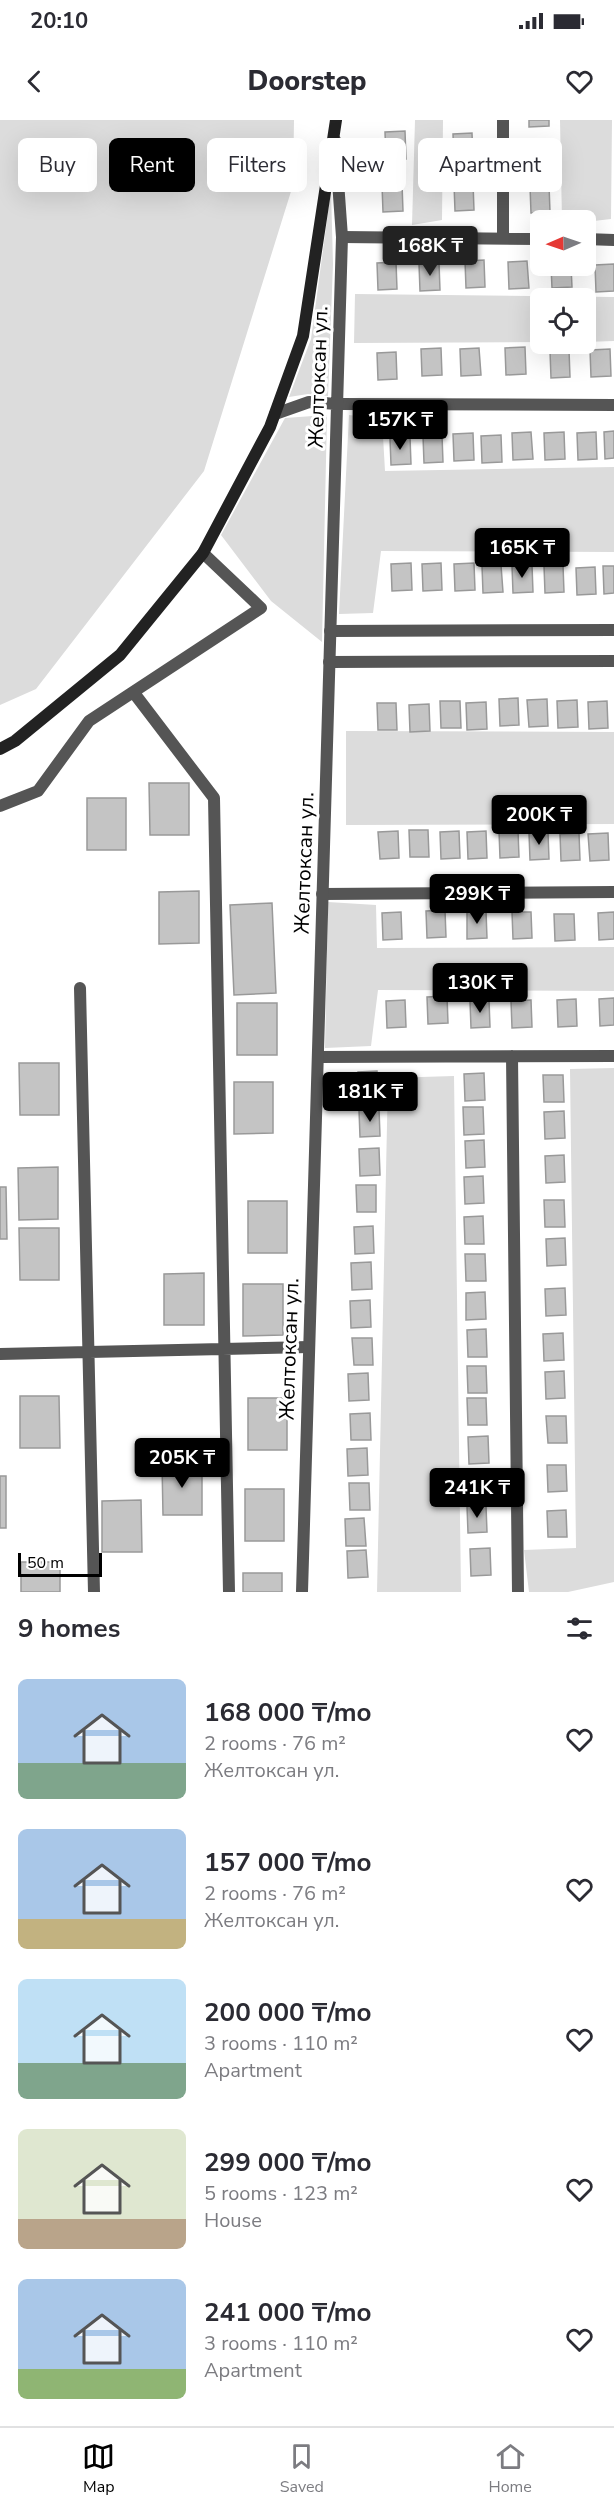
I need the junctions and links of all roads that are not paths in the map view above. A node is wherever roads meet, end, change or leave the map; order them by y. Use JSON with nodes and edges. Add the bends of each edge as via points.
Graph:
{"nodes":[{"id":1,"x":336,"y":120,"type":"edge"},
{"id":2,"x":503,"y":120,"type":"edge"},
{"id":3,"x":335,"y":136,"type":"junction"},
{"id":4,"x":342,"y":237,"type":"junction"},
{"id":5,"x":503,"y":238,"type":"junction"},
{"id":6,"x":530,"y":239,"type":"edge"},
{"id":7,"x":596,"y":239,"type":"edge"},
{"id":8,"x":614,"y":240,"type":"edge"},
{"id":9,"x":337,"y":404,"type":"junction"},
{"id":10,"x":614,"y":405,"type":"edge"},
{"id":11,"x":275,"y":414,"type":"junction"},
{"id":12,"x":203,"y":553,"type":"junction"},
{"id":13,"x":614,"y":630,"type":"edge"},
{"id":14,"x":330,"y":631,"type":"junction"},
{"id":15,"x":329,"y":662,"type":"junction"},
{"id":16,"x":614,"y":662,"type":"edge"},
{"id":17,"x":135,"y":693,"type":"junction"},
{"id":18,"x":0,"y":749,"type":"edge"},
{"id":19,"x":0,"y":806,"type":"edge"},
{"id":20,"x":614,"y":892,"type":"edge"},
{"id":21,"x":322,"y":894,"type":"junction"},
{"id":22,"x":80,"y":988,"type":"dead end"},
{"id":23,"x":512,"y":1056,"type":"junction"},
{"id":24,"x":614,"y":1056,"type":"edge"},
{"id":25,"x":318,"y":1057,"type":"junction"},
{"id":26,"x":309,"y":1347,"type":"junction"},
{"id":27,"x":224,"y":1349,"type":"junction"},
{"id":28,"x":88,"y":1352,"type":"junction"},
{"id":29,"x":0,"y":1354,"type":"edge"},
{"id":30,"x":94,"y":1592,"type":"edge"},
{"id":31,"x":229,"y":1592,"type":"edge"},
{"id":32,"x":302,"y":1592,"type":"edge"},
{"id":33,"x":518,"y":1592,"type":"edge"}],
"edges":[{"from":1,"to":3,"type":"main road"},
{"from":2,"to":5,"type":"street"},
{"from":3,"to":4,"type":"street","name":"Желтоксан ул."},
{"from":3,"to":11,"type":"main road","via":[[303,336]]},
{"from":4,"to":5,"type":"street"},
{"from":4,"to":9,"type":"street","name":"Желтоксан ул."},
{"from":5,"to":6,"type":"street"},
{"from":7,"to":8,"type":"street"},
{"from":9,"to":10,"type":"street"},
{"from":9,"to":11,"type":"street","via":[[309,402]]},
{"from":9,"to":14,"type":"street","name":"Желтоксан ул."},
{"from":11,"to":12,"type":"main road"},
{"from":12,"to":17,"type":"street","via":[[261,608]]},
{"from":12,"to":18,"type":"main road","via":[[120,655]]},
{"from":13,"to":14,"type":"street"},
{"from":14,"to":15,"type":"street","name":"Желтоксан ул."},
{"from":15,"to":16,"type":"street"},
{"from":15,"to":21,"type":"street","name":"Желтоксан ул."},
{"from":17,"to":19,"type":"street","via":[[89,721],[38,791]]},
{"from":17,"to":27,"type":"street","via":[[214,798]]},
{"from":20,"to":21,"type":"street"},
{"from":21,"to":25,"type":"street","name":"Желтоксан ул."},
{"from":22,"to":28,"type":"street"},
{"from":23,"to":24,"type":"street"},
{"from":23,"to":25,"type":"street"},
{"from":23,"to":33,"type":"street"},
{"from":25,"to":26,"type":"street","name":"Желтоксан ул."},
{"from":26,"to":27,"type":"street"},
{"from":26,"to":32,"type":"street","name":"Желтоксан ул."},
{"from":27,"to":28,"type":"street"},
{"from":27,"to":31,"type":"street"},
{"from":28,"to":29,"type":"street"},
{"from":28,"to":30,"type":"street"}]}
